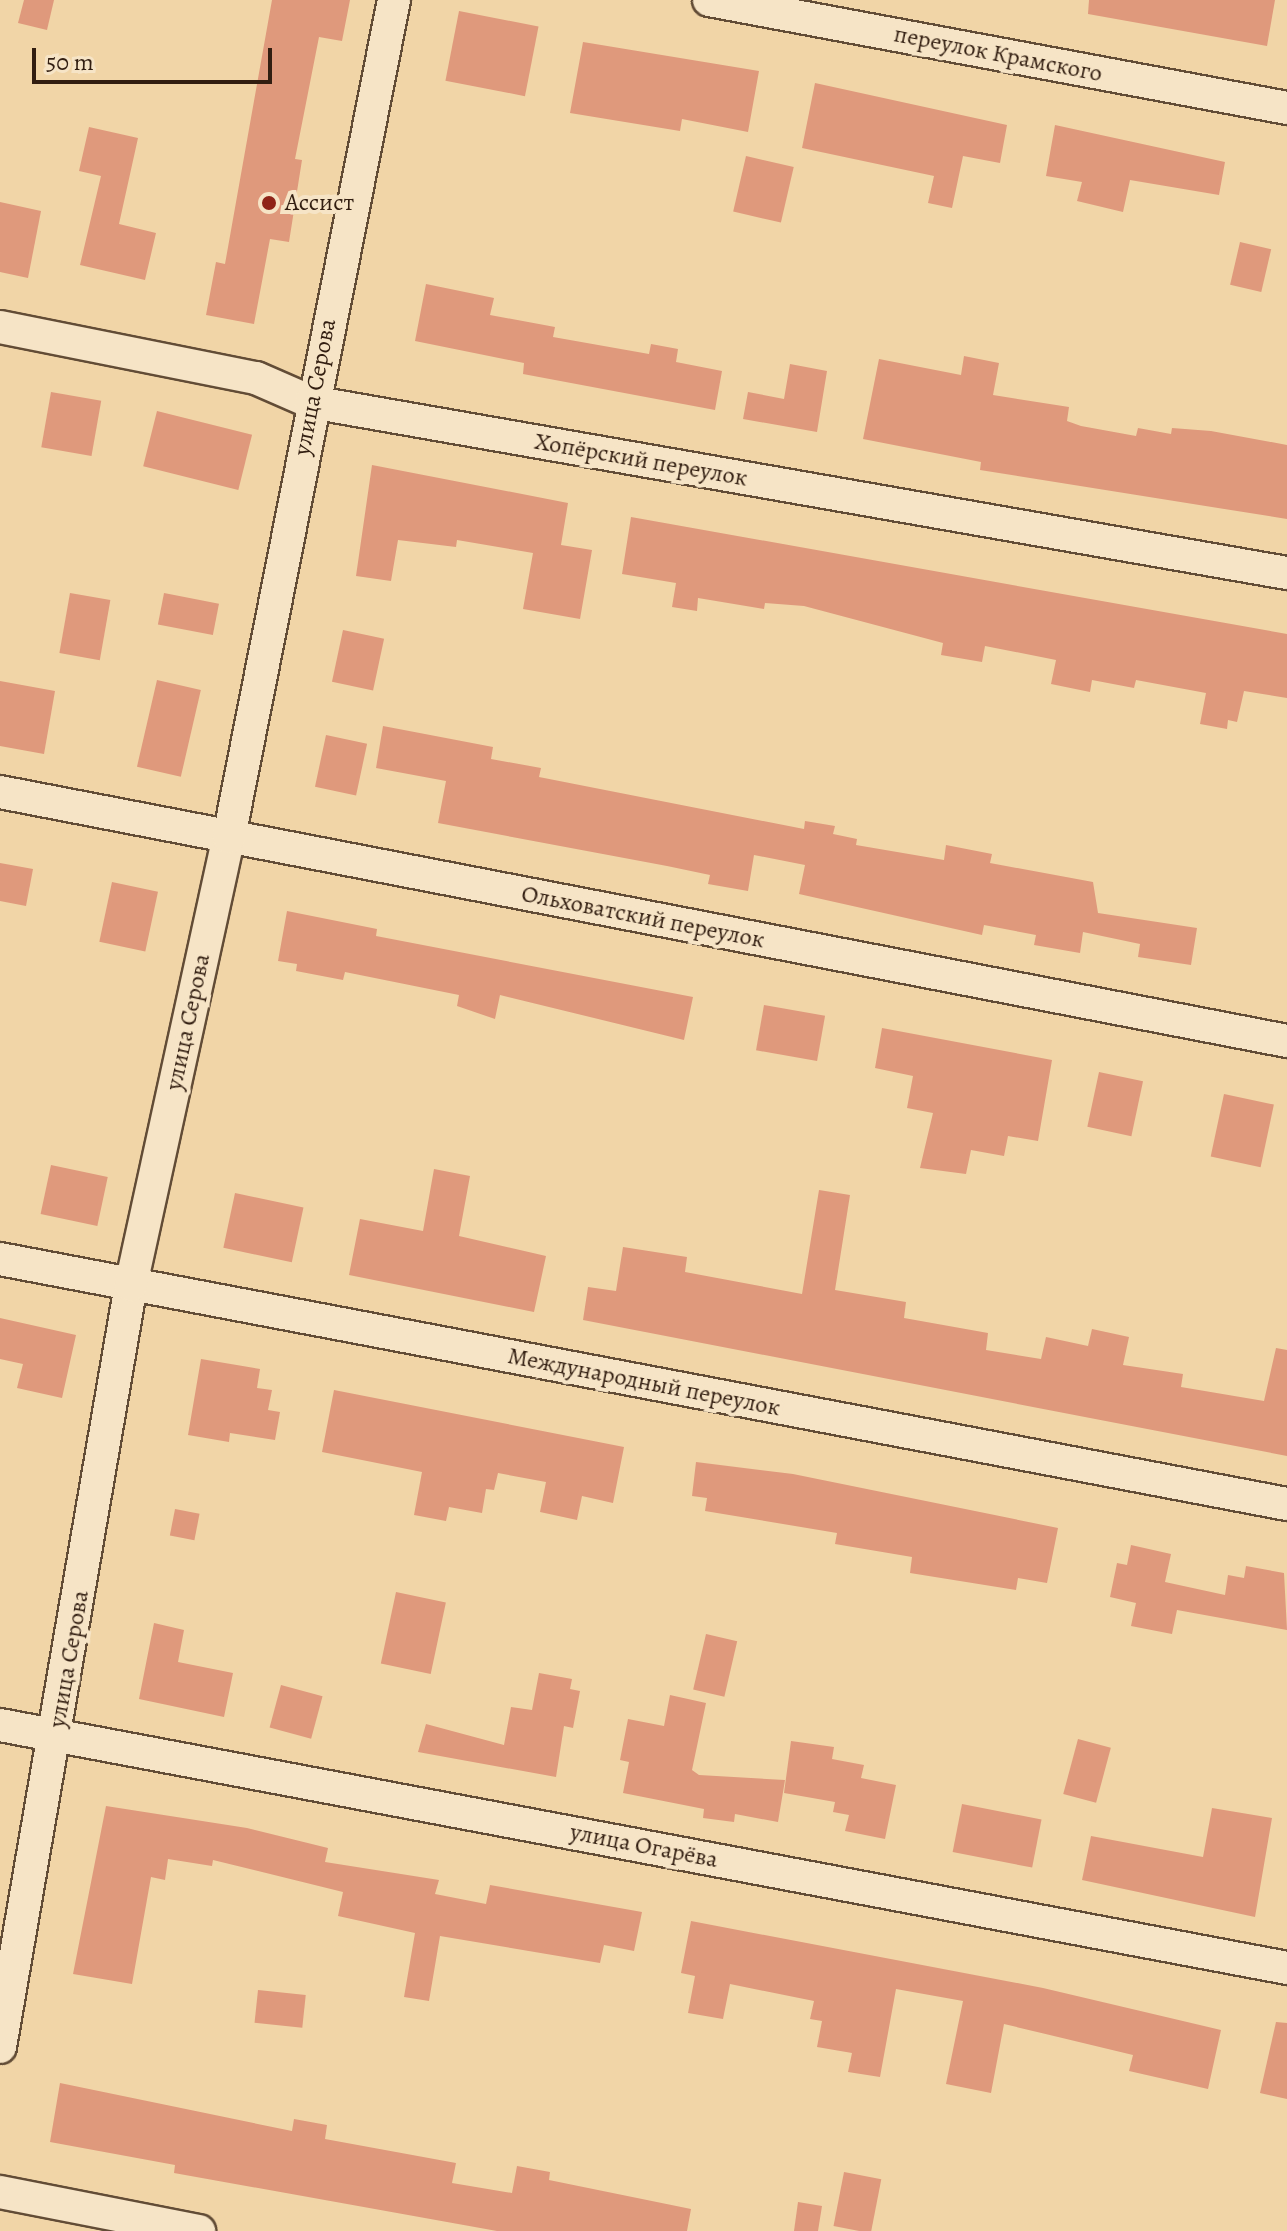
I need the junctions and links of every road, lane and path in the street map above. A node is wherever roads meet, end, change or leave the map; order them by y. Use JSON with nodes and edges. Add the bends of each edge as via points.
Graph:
{"nodes":[{"id":1,"x":394,"y":0,"type":"edge"},
{"id":2,"x":709,"y":0,"type":"edge"},
{"id":3,"x":1287,"y":108,"type":"edge"},
{"id":4,"x":0,"y":327,"type":"edge"},
{"id":5,"x":311,"y":402,"type":"junction"},
{"id":6,"x":1287,"y":573,"type":"edge"},
{"id":7,"x":0,"y":792,"type":"edge"},
{"id":8,"x":229,"y":837,"type":"junction"},
{"id":9,"x":1287,"y":1041,"type":"edge"},
{"id":10,"x":0,"y":1259,"type":"edge"},
{"id":11,"x":131,"y":1285,"type":"junction"},
{"id":12,"x":1287,"y":1504,"type":"edge"},
{"id":13,"x":0,"y":1725,"type":"edge"},
{"id":14,"x":56,"y":1736,"type":"junction"},
{"id":15,"x":1287,"y":1968,"type":"edge"},
{"id":16,"x":0,"y":2047,"type":"edge"},
{"id":17,"x":0,"y":2192,"type":"edge"},
{"id":18,"x":199,"y":2231,"type":"edge"}],
"edges":[{"from":1,"to":5,"type":"street","name":"улица Серова"},
{"from":2,"to":3,"type":"street","name":"переулок Крамского"},
{"from":4,"to":5,"type":"street","name":"Хопёрский переулок","via":[[256,378]]},
{"from":5,"to":6,"type":"street","name":"Хопёрский переулок"},
{"from":5,"to":8,"type":"street","name":"улица Серова"},
{"from":7,"to":8,"type":"street","name":"Ольховатский переулок"},
{"from":8,"to":9,"type":"street","name":"Ольховатский переулок"},
{"from":8,"to":11,"type":"street","name":"улица Серова"},
{"from":10,"to":11,"type":"street","name":"Международный переулок"},
{"from":11,"to":12,"type":"street","name":"Международный переулок"},
{"from":11,"to":14,"type":"street","name":"улица Серова"},
{"from":13,"to":14,"type":"street","name":"улица Огарёва"},
{"from":14,"to":15,"type":"street","name":"улица Огарёва"},
{"from":14,"to":16,"type":"street","name":"улица Серова"},
{"from":17,"to":18,"type":"street"}]}
